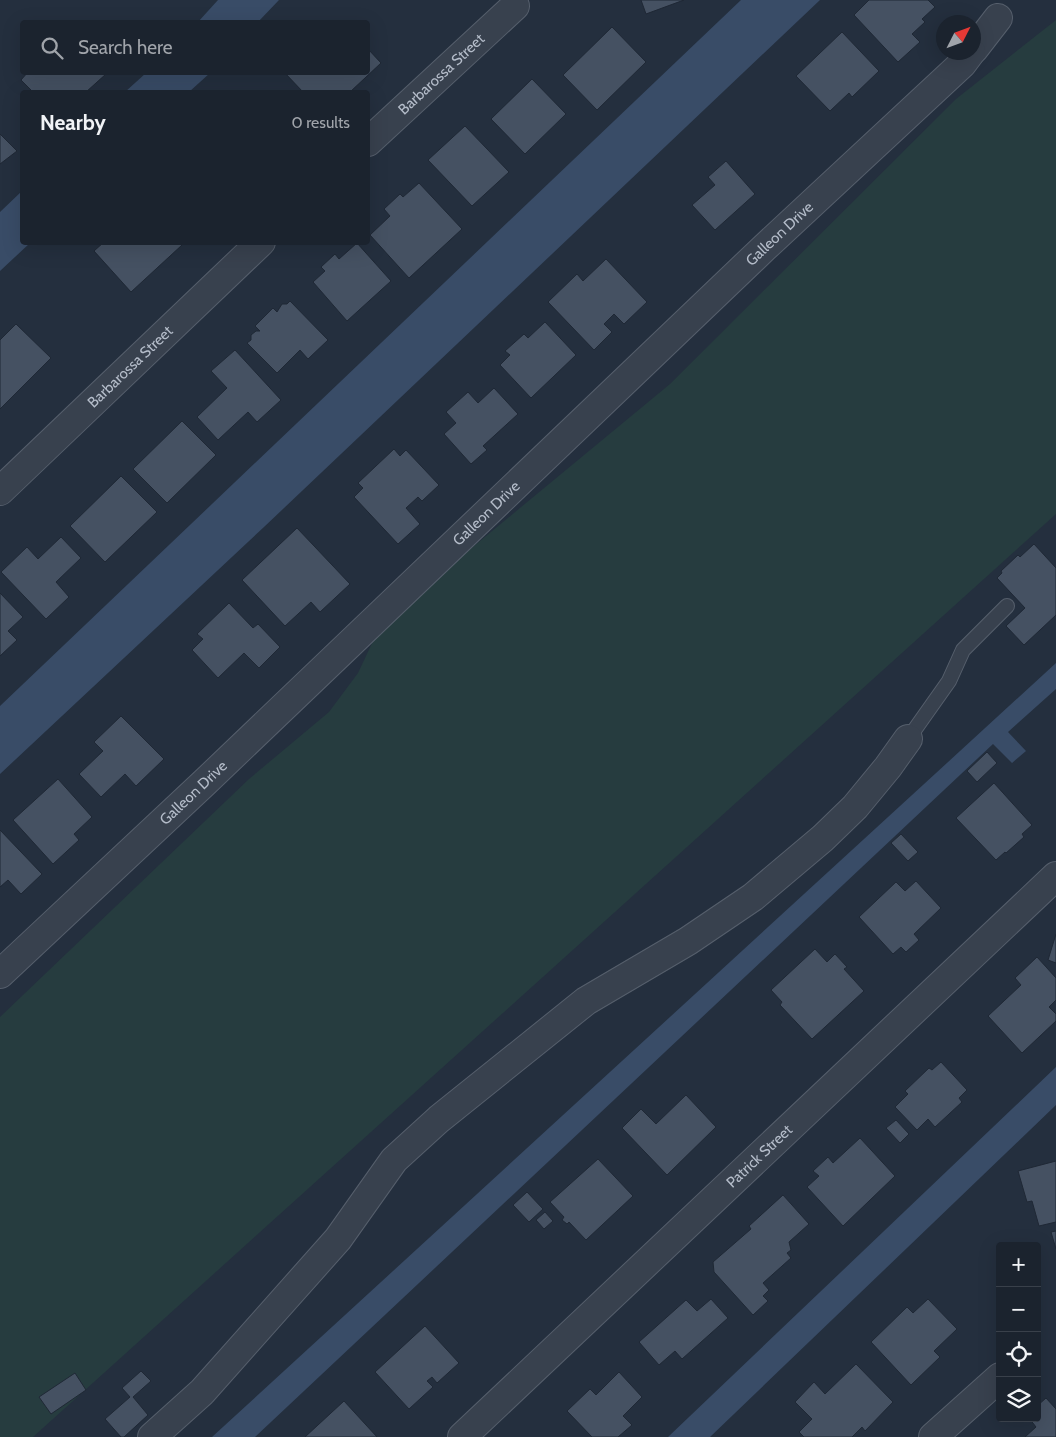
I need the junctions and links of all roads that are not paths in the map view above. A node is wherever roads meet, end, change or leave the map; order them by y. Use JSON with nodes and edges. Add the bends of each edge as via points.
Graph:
{"nodes":[{"id":1,"x":515,"y":6,"type":"dead end"},
{"id":2,"x":998,"y":18,"type":"dead end"},
{"id":3,"x":981,"y":40,"type":"edge"},
{"id":4,"x":965,"y":60,"type":"edge"},
{"id":5,"x":370,"y":140,"type":"edge"},
{"id":6,"x":258,"y":245,"type":"edge"},
{"id":7,"x":0,"y":491,"type":"edge"},
{"id":8,"x":1007,"y":606,"type":"dead end"},
{"id":9,"x":908,"y":739,"type":"joint"},
{"id":10,"x":1056,"y":876,"type":"edge"},
{"id":11,"x":0,"y":974,"type":"edge"},
{"id":12,"x":996,"y":1381,"type":"edge"},
{"id":13,"x":152,"y":1437,"type":"edge"},
{"id":14,"x":462,"y":1437,"type":"edge"},
{"id":15,"x":933,"y":1437,"type":"edge"}],
"edges":[{"from":1,"to":5,"type":"street","name":"Barbarossa Street"},
{"from":2,"to":3,"type":"street"},
{"from":4,"to":11,"type":"street","name":"Galleon Drive"},
{"from":6,"to":7,"type":"street","name":"Barbarossa Street"},
{"from":8,"to":9,"type":"lane","via":[[963,650],[949,681]]},
{"from":9,"to":13,"type":"street","via":[[855,807],[753,897],[688,941],[586,1001],[439,1119],[394,1160],[338,1239],[202,1392]]},
{"from":10,"to":14,"type":"street","name":"Patrick Street"},
{"from":12,"to":15,"type":"street"}]}
